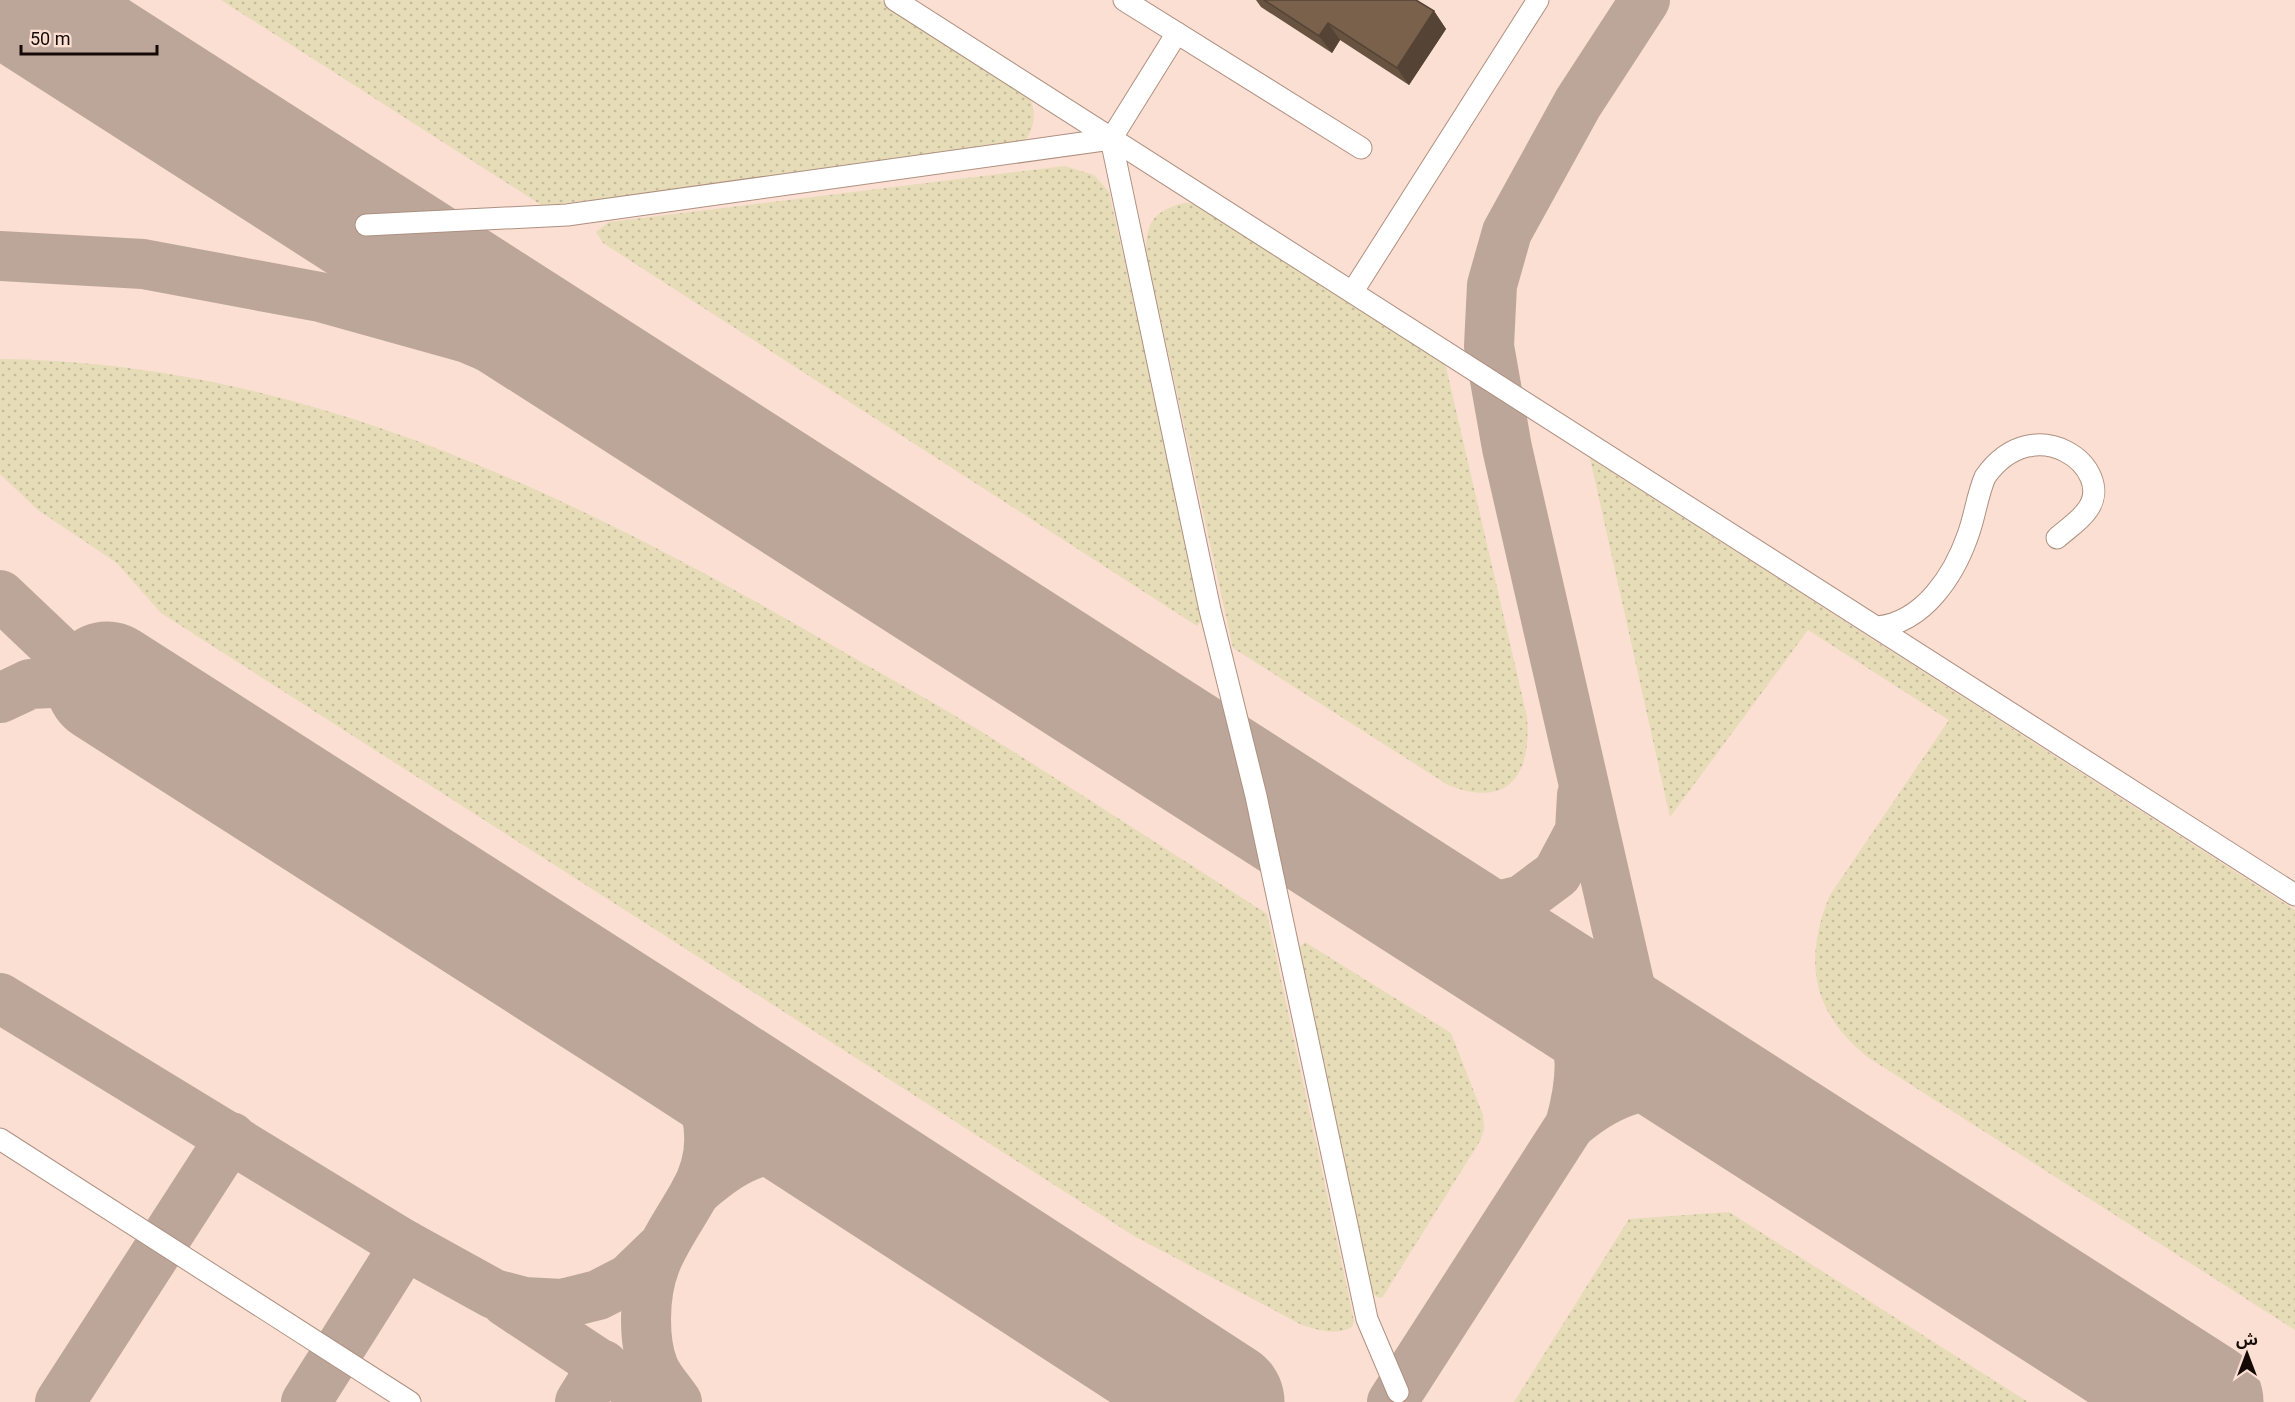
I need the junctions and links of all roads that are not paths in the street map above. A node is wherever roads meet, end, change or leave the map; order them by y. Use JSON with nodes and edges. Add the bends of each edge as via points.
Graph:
{"nodes":[{"id":1,"x":895,"y":0,"type":"edge"},
{"id":2,"x":1124,"y":0,"type":"edge"},
{"id":3,"x":1538,"y":0,"type":"edge"},
{"id":4,"x":1177,"y":33,"type":"junction"},
{"id":5,"x":1111,"y":139,"type":"junction"},
{"id":6,"x":1361,"y":148,"type":"dead end"},
{"id":7,"x":366,"y":225,"type":"dead end"},
{"id":8,"x":1353,"y":291,"type":"junction"},
{"id":9,"x":2057,"y":537,"type":"dead end"},
{"id":10,"x":1878,"y":627,"type":"junction"},
{"id":11,"x":2295,"y":895,"type":"edge"},
{"id":12,"x":0,"y":1139,"type":"edge"},
{"id":13,"x":1398,"y":1392,"type":"dead end"},
{"id":14,"x":410,"y":1402,"type":"edge"}],
"edges":[{"from":1,"to":5,"type":"lane"},
{"from":2,"to":4,"type":"lane"},
{"from":3,"to":8,"type":"lane"},
{"from":4,"to":5,"type":"lane"},
{"from":4,"to":6,"type":"lane"},
{"from":5,"to":7,"type":"lane","via":[[567,215]]},
{"from":5,"to":8,"type":"lane"},
{"from":5,"to":13,"type":"lane","via":[[1210,610],[1256,796],[1367,1319]]},
{"from":8,"to":10,"type":"lane"},
{"from":9,"to":10,"type":"lane","via":[[2088,510],[2093,499],[2085,469],[2058,447],[2035,444],[2012,451],[1992,466],[1985,477],[1962,552],[1939,588],[1915,614]]},
{"from":10,"to":11,"type":"lane"},
{"from":12,"to":14,"type":"lane"}]}
